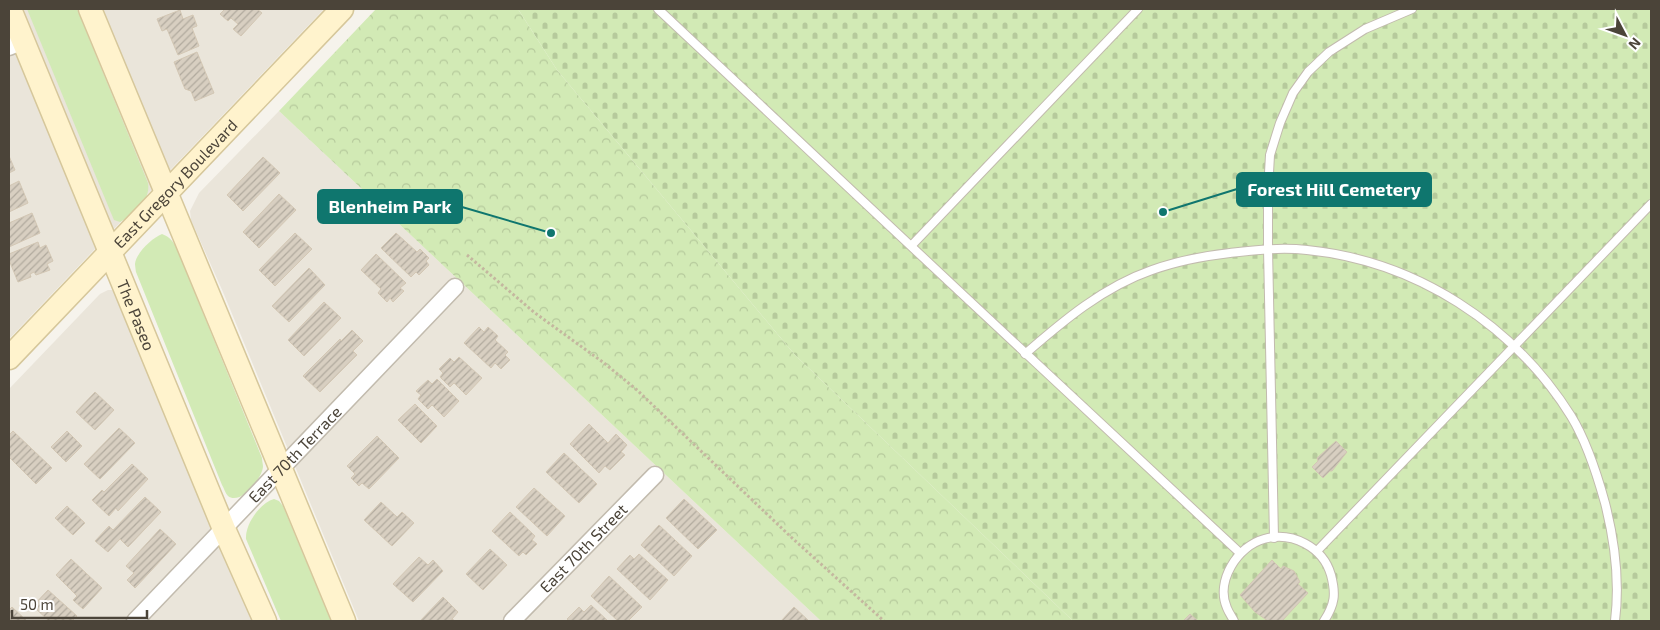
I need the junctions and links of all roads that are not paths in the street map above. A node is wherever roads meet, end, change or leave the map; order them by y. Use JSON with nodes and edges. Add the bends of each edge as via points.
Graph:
{"nodes":[{"id":1,"x":10,"y":9,"type":"edge"},
{"id":2,"x":90,"y":9,"type":"edge"},
{"id":3,"x":342,"y":9,"type":"edge"},
{"id":4,"x":658,"y":9,"type":"edge"},
{"id":5,"x":1138,"y":9,"type":"edge"},
{"id":6,"x":1412,"y":9,"type":"edge"},
{"id":7,"x":16,"y":44,"type":"edge"},
{"id":8,"x":167,"y":193,"type":"junction"},
{"id":9,"x":1651,"y":204,"type":"edge"},
{"id":10,"x":912,"y":245,"type":"junction"},
{"id":11,"x":1268,"y":249,"type":"junction"},
{"id":12,"x":109,"y":253,"type":"junction"},
{"id":13,"x":455,"y":287,"type":"dead end"},
{"id":14,"x":1515,"y":346,"type":"junction"},
{"id":15,"x":1025,"y":354,"type":"junction"},
{"id":16,"x":9,"y":358,"type":"edge"},
{"id":17,"x":280,"y":470,"type":"junction"},
{"id":18,"x":656,"y":475,"type":"dead end"},
{"id":19,"x":224,"y":529,"type":"junction"},
{"id":20,"x":1274,"y":538,"type":"junction"},
{"id":21,"x":1316,"y":551,"type":"junction"},
{"id":22,"x":1240,"y":553,"type":"junction"},
{"id":23,"x":135,"y":621,"type":"edge"},
{"id":24,"x":265,"y":621,"type":"edge"},
{"id":25,"x":344,"y":621,"type":"edge"},
{"id":26,"x":512,"y":621,"type":"edge"},
{"id":27,"x":1234,"y":621,"type":"edge"},
{"id":28,"x":1324,"y":621,"type":"edge"},
{"id":29,"x":1614,"y":621,"type":"edge"}],
"edges":[{"from":1,"to":7,"type":"main road","name":"The Paseo"},
{"from":2,"to":8,"type":"main road"},
{"from":3,"to":8,"type":"main road","name":"East Gregory Boulevard"},
{"from":4,"to":10,"type":"lane"},
{"from":5,"to":10,"type":"lane"},
{"from":6,"to":11,"type":"lane","via":[[1365,29],[1329,52],[1293,92],[1270,155]]},
{"from":7,"to":12,"type":"main road","name":"The Paseo"},
{"from":8,"to":12,"type":"main road","name":"East Gregory Boulevard"},
{"from":8,"to":17,"type":"main road"},
{"from":9,"to":14,"type":"lane"},
{"from":10,"to":15,"type":"lane"},
{"from":11,"to":14,"type":"lane","via":[[1306,249],[1385,266],[1459,303]]},
{"from":11,"to":15,"type":"lane","via":[[1198,257],[1151,270],[1107,290]]},
{"from":11,"to":20,"type":"lane"},
{"from":12,"to":16,"type":"main road","name":"East Gregory Boulevard"},
{"from":12,"to":19,"type":"main road","name":"The Paseo"},
{"from":13,"to":17,"type":"street","name":"East 70th Terrace"},
{"from":14,"to":21,"type":"lane"},
{"from":14,"to":29,"type":"lane","via":[[1568,412],[1589,454],[1610,523],[1616,565]]},
{"from":15,"to":22,"type":"lane"},
{"from":17,"to":19,"type":"street","name":"East 70th Terrace"},
{"from":17,"to":25,"type":"main road"},
{"from":18,"to":26,"type":"street","name":"East 70th Street"},
{"from":19,"to":23,"type":"street","name":"East 70th Terrace"},
{"from":19,"to":24,"type":"main road","name":"The Paseo"},
{"from":20,"to":21,"type":"lane","via":[[1303,542]]},
{"from":20,"to":22,"type":"lane","via":[[1264,539]]},
{"from":21,"to":28,"type":"lane","via":[[1329,567],[1335,587],[1332,608]]},
{"from":22,"to":27,"type":"lane","via":[[1230,567],[1224,586],[1226,607]]}]}
